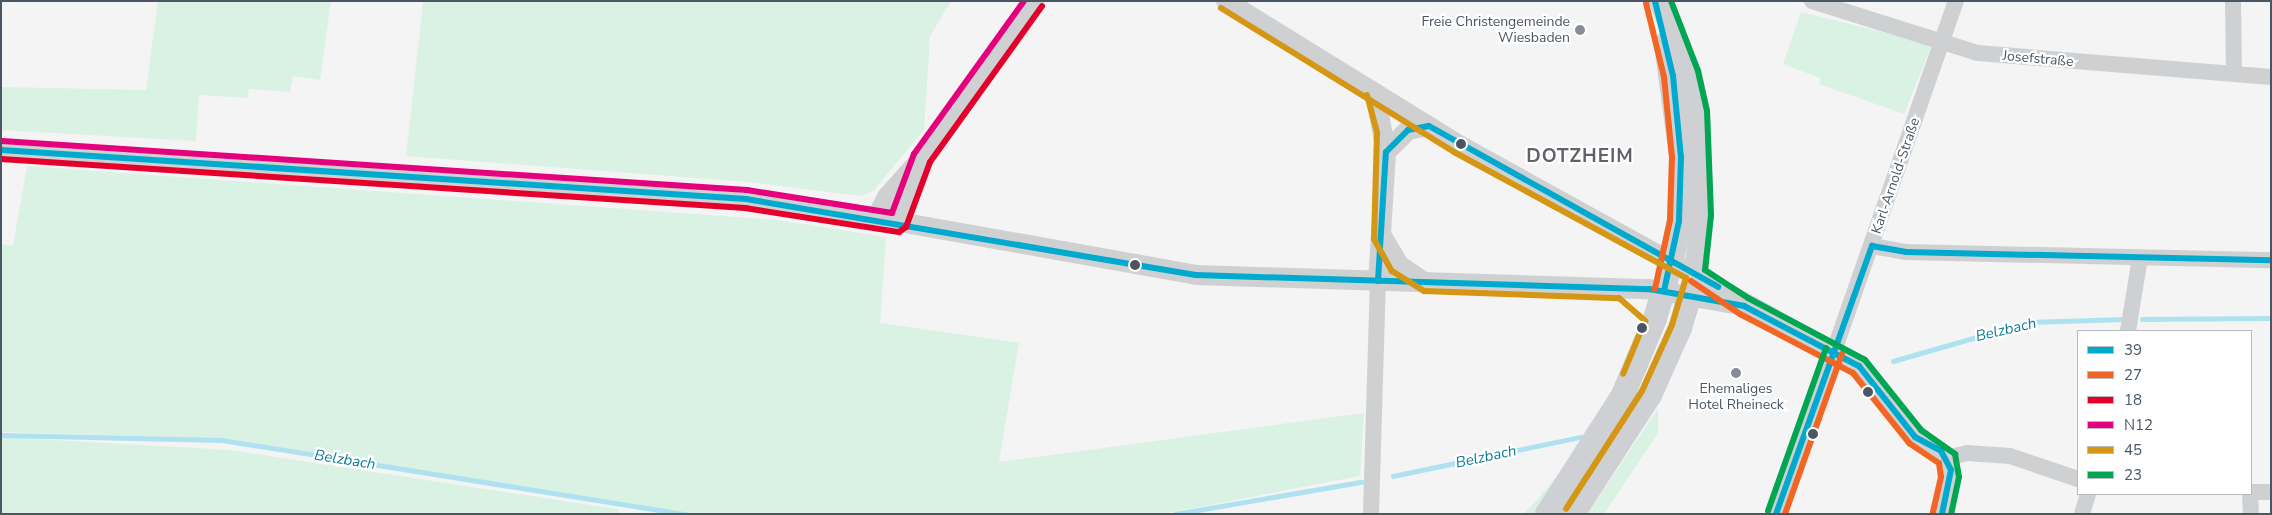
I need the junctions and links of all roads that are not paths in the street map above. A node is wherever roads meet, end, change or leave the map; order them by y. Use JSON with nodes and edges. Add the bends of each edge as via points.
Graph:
{"nodes":[{"id":1,"x":1035,"y":1,"type":"edge"},
{"id":2,"x":1226,"y":1,"type":"edge"},
{"id":3,"x":1655,"y":1,"type":"edge"},
{"id":4,"x":1661,"y":1,"type":"edge"},
{"id":5,"x":1812,"y":1,"type":"edge"},
{"id":6,"x":1956,"y":1,"type":"edge"},
{"id":7,"x":2233,"y":1,"type":"edge"},
{"id":8,"x":1942,"y":44,"type":"junction"},
{"id":9,"x":2234,"y":74,"type":"junction"},
{"id":10,"x":2271,"y":77,"type":"edge"},
{"id":11,"x":1375,"y":93,"type":"junction"},
{"id":12,"x":1429,"y":126,"type":"junction"},
{"id":13,"x":1,"y":150,"type":"edge"},
{"id":14,"x":1386,"y":152,"type":"junction"},
{"id":15,"x":922,"y":158,"type":"junction"},
{"id":16,"x":876,"y":218,"type":"junction"},
{"id":17,"x":898,"y":223,"type":"junction"},
{"id":18,"x":1383,"y":238,"type":"junction"},
{"id":19,"x":1872,"y":246,"type":"junction"},
{"id":20,"x":2140,"y":258,"type":"junction"},
{"id":21,"x":2271,"y":260,"type":"edge"},
{"id":22,"x":1672,"y":261,"type":"junction"},
{"id":23,"x":1696,"y":274,"type":"junction"},
{"id":24,"x":1378,"y":281,"type":"junction"},
{"id":25,"x":1425,"y":282,"type":"junction"},
{"id":26,"x":1623,"y":289,"type":"junction"},
{"id":27,"x":1664,"y":291,"type":"junction"},
{"id":28,"x":1689,"y":296,"type":"junction"},
{"id":29,"x":1744,"y":306,"type":"junction"},
{"id":30,"x":1655,"y":319,"type":"junction"},
{"id":31,"x":2128,"y":330,"type":"edge"},
{"id":32,"x":1834,"y":351,"type":"junction"},
{"id":33,"x":1947,"y":458,"type":"junction"},
{"id":34,"x":2077,"y":479,"type":"edge"},
{"id":35,"x":2271,"y":492,"type":"edge"},
{"id":36,"x":2252,"y":493,"type":"edge"},
{"id":37,"x":2088,"y":495,"type":"edge"},
{"id":38,"x":2250,"y":495,"type":"edge"},
{"id":39,"x":1371,"y":514,"type":"edge"},
{"id":40,"x":1547,"y":514,"type":"edge"},
{"id":41,"x":1573,"y":514,"type":"edge"},
{"id":42,"x":1776,"y":514,"type":"edge"},
{"id":43,"x":1942,"y":514,"type":"edge"},
{"id":44,"x":2082,"y":514,"type":"edge"},
{"id":45,"x":2251,"y":514,"type":"edge"}],
"edges":[{"from":1,"to":15,"type":"street"},
{"from":2,"to":11,"type":"street"},
{"from":3,"to":22,"type":"main road","via":[[1673,76],[1681,157],[1679,221]]},
{"from":4,"to":23,"type":"main road","via":[[1690,74],[1698,112],[1702,207]]},
{"from":5,"to":8,"type":"street","name":"Josefstraße"},
{"from":6,"to":8,"type":"street","name":"Karl-Arnold-Straße"},
{"from":7,"to":9,"type":"street"},
{"from":8,"to":9,"type":"street","name":"Josefstraße","via":[[2026,60]]},
{"from":8,"to":19,"type":"street","name":"Karl-Arnold-Straße"},
{"from":9,"to":10,"type":"street","name":"Josefstraße"},
{"from":11,"to":12,"type":"street"},
{"from":11,"to":14,"type":"street"},
{"from":12,"to":14,"type":"street","via":[[1399,135]]},
{"from":12,"to":22,"type":"street"},
{"from":13,"to":16,"type":"street","via":[[746,199]]},
{"from":14,"to":18,"type":"street"},
{"from":15,"to":16,"type":"street","via":[[886,197]]},
{"from":15,"to":17,"type":"street"},
{"from":16,"to":17,"type":"street"},
{"from":17,"to":24,"type":"street","via":[[1154,271]]},
{"from":18,"to":24,"type":"street"},
{"from":18,"to":25,"type":"street","via":[[1399,265]]},
{"from":19,"to":20,"type":"street","via":[[1906,252]]},
{"from":19,"to":32,"type":"street","name":"Karl-Arnold-Straße"},
{"from":20,"to":21,"type":"street"},
{"from":20,"to":31,"type":"street"},
{"from":22,"to":23,"type":"street"},
{"from":22,"to":27,"type":"main road"},
{"from":23,"to":28,"type":"main road"},
{"from":23,"to":29,"type":"street"},
{"from":24,"to":25,"type":"street"},
{"from":24,"to":39,"type":"street"},
{"from":25,"to":26,"type":"street"},
{"from":26,"to":27,"type":"street"},
{"from":26,"to":30,"type":"street"},
{"from":27,"to":28,"type":"street"},
{"from":27,"to":30,"type":"main road"},
{"from":28,"to":29,"type":"street"},
{"from":28,"to":41,"type":"main road","via":[[1650,395]]},
{"from":29,"to":32,"type":"street"},
{"from":30,"to":40,"type":"main road","via":[[1623,395]]},
{"from":32,"to":33,"type":"street","via":[[1859,366],[1915,436]]},
{"from":32,"to":42,"type":"street"},
{"from":33,"to":34,"type":"street","via":[[1967,453],[2022,458]]},
{"from":33,"to":43,"type":"street","via":[[1950,477]]},
{"from":35,"to":36,"type":"street"},
{"from":37,"to":44,"type":"street"},
{"from":38,"to":45,"type":"street"}]}
